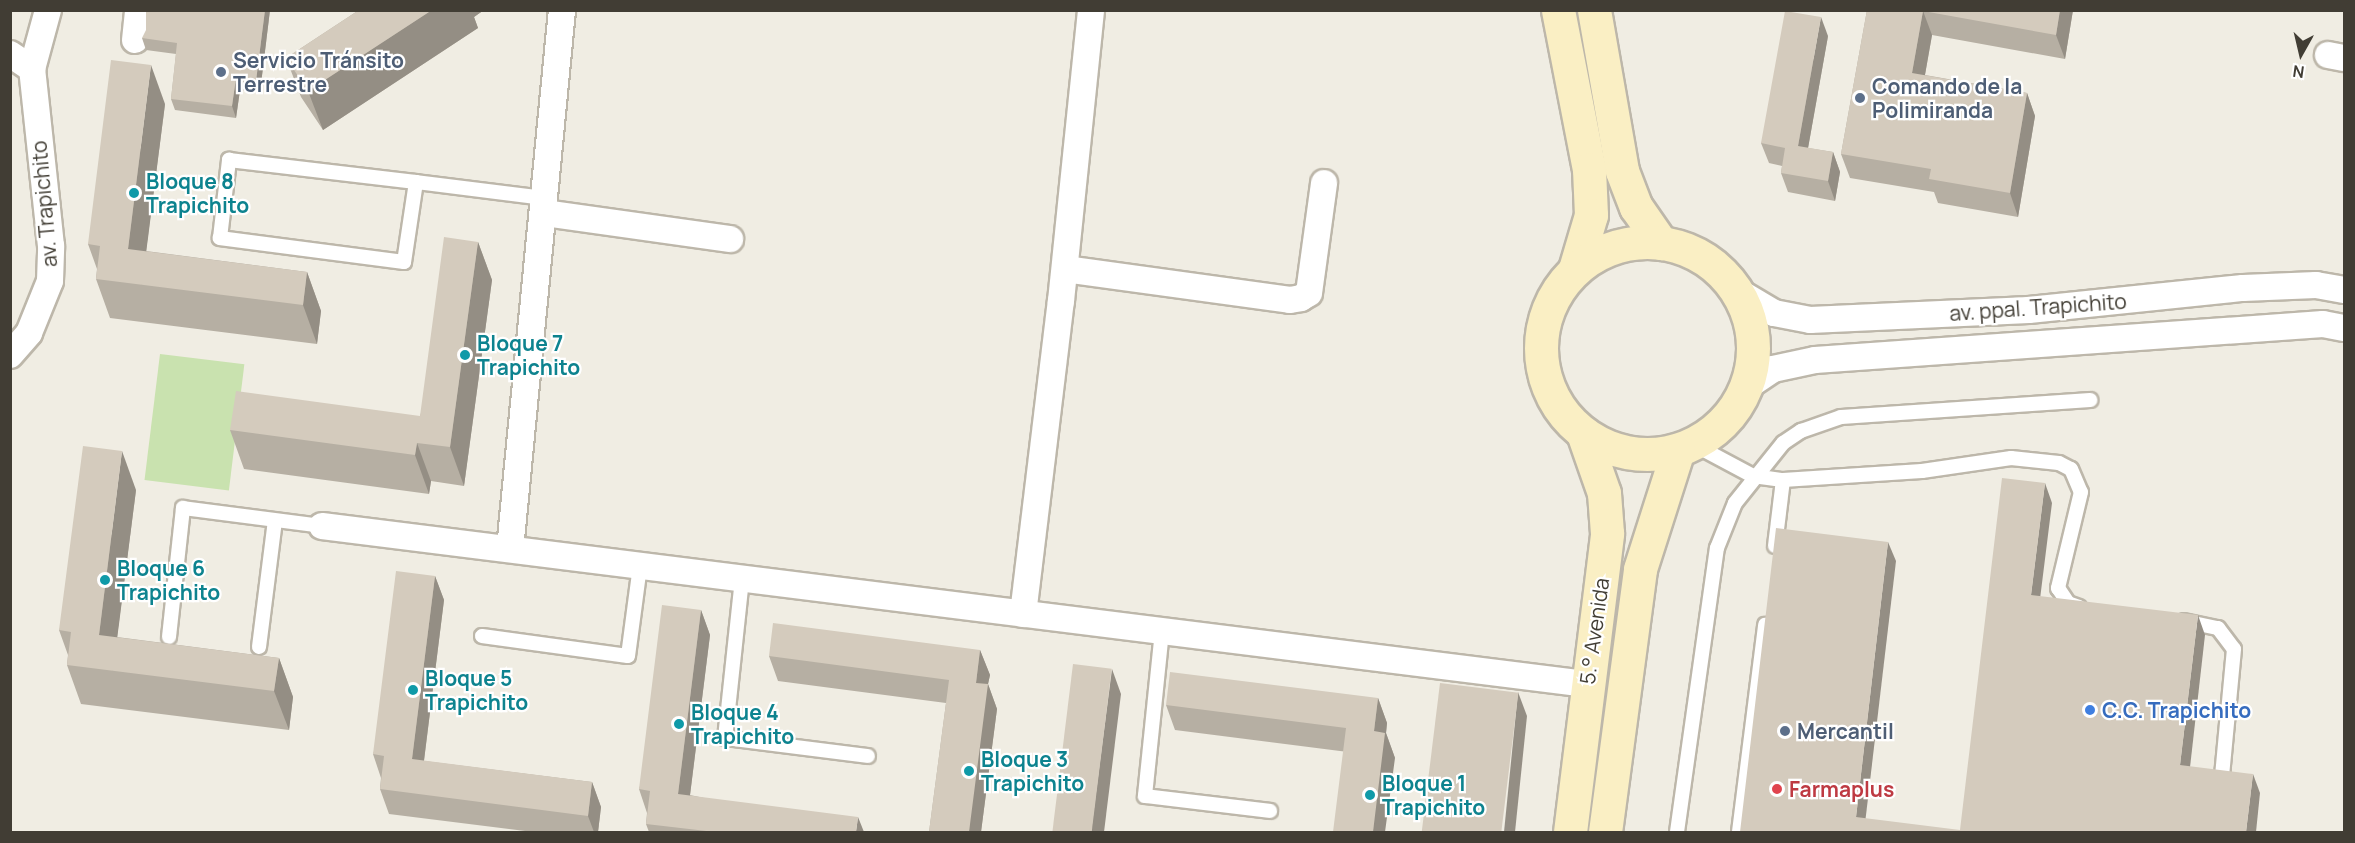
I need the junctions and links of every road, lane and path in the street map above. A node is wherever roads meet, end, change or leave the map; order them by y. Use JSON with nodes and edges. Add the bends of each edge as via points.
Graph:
{"nodes":[{"id":1,"x":48,"y":10,"type":"edge"},
{"id":2,"x":138,"y":10,"type":"edge"},
{"id":3,"x":562,"y":10,"type":"edge"},
{"id":4,"x":1091,"y":10,"type":"edge"},
{"id":5,"x":1558,"y":10,"type":"edge"},
{"id":6,"x":1594,"y":10,"type":"edge"},
{"id":7,"x":135,"y":40,"type":"dead end"},
{"id":8,"x":10,"y":54,"type":"edge"},
{"id":9,"x":32,"y":69,"type":"junction"},
{"id":10,"x":416,"y":182,"type":"junction"},
{"id":11,"x":1324,"y":183,"type":"dead end"},
{"id":12,"x":544,"y":205,"type":"junction"},
{"id":13,"x":730,"y":239,"type":"dead end"},
{"id":14,"x":1661,"y":243,"type":"junction"},
{"id":15,"x":1065,"y":269,"type":"junction"},
{"id":16,"x":1575,"y":269,"type":"junction"},
{"id":17,"x":2344,"y":290,"type":"edge"},
{"id":18,"x":1737,"y":291,"type":"junction"},
{"id":19,"x":2344,"y":327,"type":"edge"},
{"id":20,"x":10,"y":355,"type":"edge"},
{"id":21,"x":1745,"y":388,"type":"junction"},
{"id":22,"x":2090,"y":400,"type":"dead end"},
{"id":23,"x":1583,"y":433,"type":"junction"},
{"id":24,"x":1686,"y":447,"type":"junction"},
{"id":25,"x":1753,"y":476,"type":"junction"},
{"id":26,"x":1783,"y":480,"type":"junction"},
{"id":27,"x":275,"y":521,"type":"junction"},
{"id":28,"x":322,"y":526,"type":"joint"},
{"id":29,"x":510,"y":549,"type":"junction"},
{"id":30,"x":1773,"y":562,"type":"edge"},
{"id":31,"x":640,"y":566,"type":"junction"},
{"id":32,"x":742,"y":579,"type":"junction"},
{"id":33,"x":1767,"y":609,"type":"edge"},
{"id":34,"x":2098,"y":609,"type":"edge"},
{"id":35,"x":1023,"y":614,"type":"junction"},
{"id":36,"x":2165,"y":619,"type":"edge"},
{"id":37,"x":1162,"y":631,"type":"junction"},
{"id":38,"x":482,"y":636,"type":"dead end"},
{"id":39,"x":169,"y":637,"type":"dead end"},
{"id":40,"x":259,"y":647,"type":"dead end"},
{"id":41,"x":1587,"y":684,"type":"junction"},
{"id":42,"x":868,"y":756,"type":"dead end"},
{"id":43,"x":2222,"y":776,"type":"edge"},
{"id":44,"x":1270,"y":811,"type":"dead end"},
{"id":45,"x":1570,"y":832,"type":"edge"},
{"id":46,"x":1605,"y":832,"type":"edge"},
{"id":47,"x":1677,"y":832,"type":"edge"},
{"id":48,"x":1739,"y":832,"type":"edge"}],
"edges":[{"from":1,"to":9,"type":"street"},
{"from":2,"to":7,"type":"street"},
{"from":3,"to":12,"type":"street"},
{"from":4,"to":15,"type":"street"},
{"from":5,"to":16,"type":"street","via":[[1589,169],[1591,215]]},
{"from":6,"to":14,"type":"street","via":[[1622,171],[1636,207]]},
{"from":8,"to":9,"type":"street"},
{"from":9,"to":20,"type":"street","name":"av. Trapichito","via":[[51,246],[50,281],[29,333]]},
{"from":10,"to":10,"type":"lane","via":[[229,159],[220,238],[404,262]]},
{"from":10,"to":12,"type":"lane"},
{"from":11,"to":15,"type":"street","via":[[1309,293],[1300,298],[1290,300]]},
{"from":12,"to":13,"type":"street"},
{"from":12,"to":29,"type":"street"},
{"from":14,"to":16,"type":"street","via":[[1630,243],[1600,252]]},
{"from":14,"to":18,"type":"street","via":[[1690,251],[1708,262]]},
{"from":15,"to":35,"type":"street"},
{"from":16,"to":23,"type":"street","via":[[1557,289],[1540,340],[1549,392],[1564,415]]},
{"from":17,"to":18,"type":"street","name":"av. ppal. Trapichito","via":[[2316,285],[2243,288],[2029,310],[1810,320],[1774,313]]},
{"from":18,"to":21,"type":"street","via":[[1750,319],[1754,349]]},
{"from":19,"to":21,"type":"street","name":"av. ppal. Trapichito","via":[[2323,324],[1815,360],[1773,369]]},
{"from":21,"to":24,"type":"street","via":[[1717,428]]},
{"from":22,"to":25,"type":"lane","via":[[1841,417],[1811,427],[1783,443]]},
{"from":23,"to":24,"type":"street","via":[[1629,453]]},
{"from":23,"to":41,"type":"street","name":"5.° Avenida","via":[[1604,494],[1607,533]]},
{"from":24,"to":25,"type":"lane"},
{"from":24,"to":46,"type":"street","name":"5.° Avenida","via":[[1640,569]]},
{"from":25,"to":26,"type":"lane"},
{"from":25,"to":47,"type":"lane","via":[[1735,502],[1717,548]]},
{"from":26,"to":30,"type":"lane"},
{"from":26,"to":34,"type":"lane","via":[[1922,471],[2012,458],[2059,463],[2072,470],[2081,492],[2058,588],[2068,603]]},
{"from":27,"to":28,"type":"lane"},
{"from":27,"to":39,"type":"lane","via":[[183,508]]},
{"from":27,"to":40,"type":"lane"},
{"from":28,"to":29,"type":"street"},
{"from":29,"to":31,"type":"street"},
{"from":31,"to":32,"type":"street"},
{"from":31,"to":38,"type":"lane","via":[[628,656]]},
{"from":32,"to":35,"type":"street"},
{"from":32,"to":42,"type":"lane","via":[[724,738]]},
{"from":33,"to":48,"type":"lane"},
{"from":35,"to":37,"type":"street"},
{"from":36,"to":43,"type":"lane","via":[[2218,628],[2234,649]]},
{"from":37,"to":41,"type":"street"},
{"from":37,"to":44,"type":"lane","via":[[1145,796]]},
{"from":41,"to":45,"type":"street","name":"5.° Avenida"}]}
